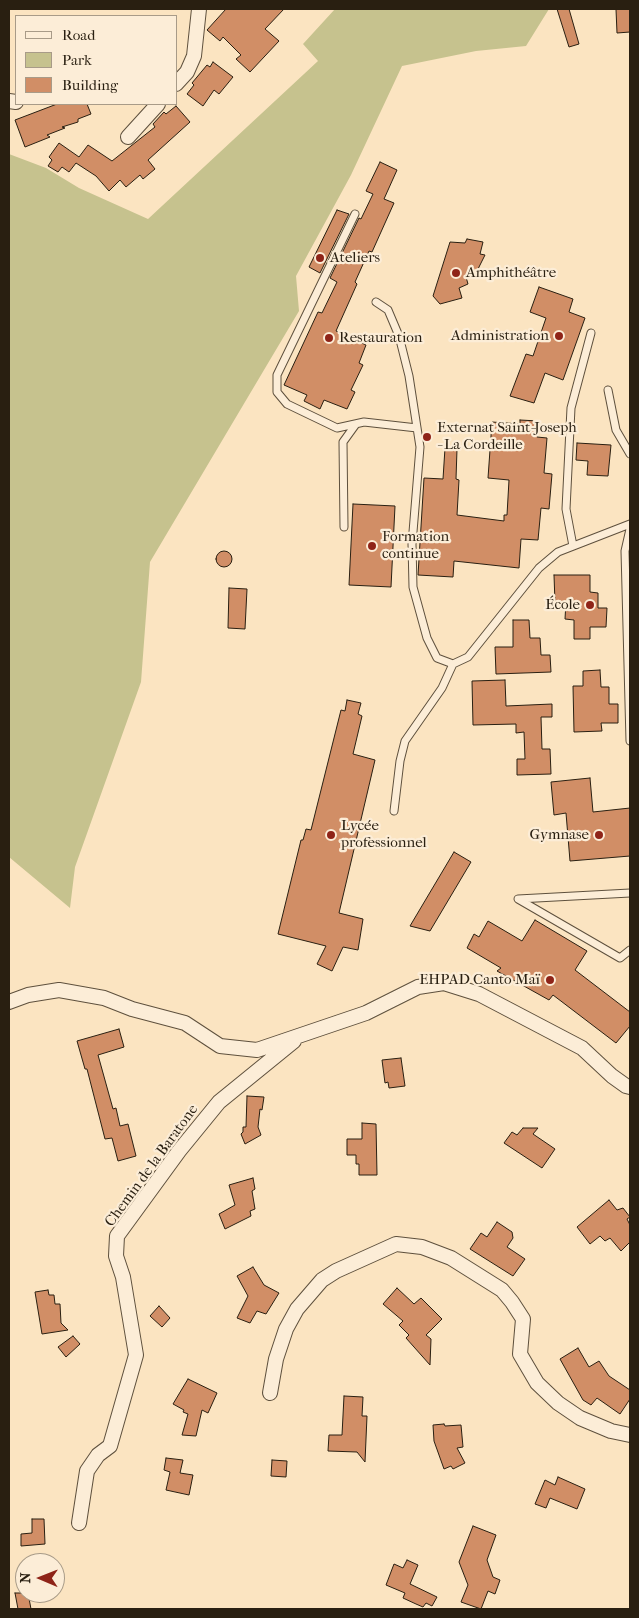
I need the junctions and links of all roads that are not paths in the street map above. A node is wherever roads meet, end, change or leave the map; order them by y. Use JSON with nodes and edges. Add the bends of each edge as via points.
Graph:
{"nodes":[{"id":1,"x":200,"y":9,"type":"edge"},
{"id":2,"x":178,"y":82,"type":"edge"},
{"id":3,"x":157,"y":105,"type":"edge"},
{"id":4,"x":128,"y":137,"type":"dead end"},
{"id":5,"x":356,"y":214,"type":"dead end"},
{"id":6,"x":376,"y":302,"type":"dead end"},
{"id":7,"x":591,"y":333,"type":"dead end"},
{"id":8,"x":608,"y":390,"type":"dead end"},
{"id":9,"x":356,"y":424,"type":"junction"},
{"id":10,"x":418,"y":428,"type":"junction"},
{"id":11,"x":630,"y":454,"type":"edge"},
{"id":12,"x":630,"y":524,"type":"edge"},
{"id":13,"x":344,"y":528,"type":"dead end"},
{"id":14,"x":630,"y":529,"type":"edge"},
{"id":15,"x":573,"y":546,"type":"junction"},
{"id":16,"x":453,"y":664,"type":"junction"},
{"id":17,"x":630,"y":742,"type":"edge"},
{"id":18,"x":394,"y":811,"type":"dead end"},
{"id":19,"x":630,"y":893,"type":"edge"},
{"id":20,"x":630,"y":950,"type":"edge"},
{"id":21,"x":9,"y":1002,"type":"edge"},
{"id":22,"x":303,"y":1034,"type":"junction"},
{"id":23,"x":630,"y":1087,"type":"edge"},
{"id":24,"x":270,"y":1393,"type":"dead end"},
{"id":25,"x":630,"y":1435,"type":"edge"},
{"id":26,"x":78,"y":1523,"type":"dead end"}],
"edges":[{"from":1,"to":2,"type":"street","via":[[194,56]]},
{"from":3,"to":4,"type":"street"},
{"from":5,"to":9,"type":"lane","via":[[277,375],[277,392],[287,404],[337,428]]},
{"from":6,"to":10,"type":"lane","via":[[388,310],[399,336]]},
{"from":7,"to":15,"type":"lane","via":[[571,408],[566,509]]},
{"from":8,"to":11,"type":"lane","via":[[616,430]]},
{"from":9,"to":10,"type":"lane","via":[[364,422]]},
{"from":9,"to":13,"type":"lane","via":[[343,442]]},
{"from":10,"to":16,"type":"lane","via":[[420,447],[412,544],[413,587],[427,638],[437,658]]},
{"from":12,"to":15,"type":"lane"},
{"from":14,"to":17,"type":"lane","via":[[624,552]]},
{"from":15,"to":16,"type":"lane","via":[[558,552],[540,568],[468,657]]},
{"from":16,"to":18,"type":"lane","via":[[442,688],[405,741]]},
{"from":19,"to":20,"type":"lane","via":[[518,899],[620,958]]},
{"from":21,"to":22,"type":"street","via":[[59,990],[104,998],[185,1023],[220,1046],[257,1050]]},
{"from":22,"to":23,"type":"street","via":[[366,1013],[418,987],[444,983],[480,994],[582,1048],[612,1076]]},
{"from":22,"to":26,"type":"street","name":"Chemin de la Baratone","via":[[219,1102],[117,1236],[116,1256],[123,1277],[136,1356],[110,1446],[98,1455],[87,1471]]},
{"from":24,"to":25,"type":"street","via":[[286,1329],[322,1280],[396,1244],[422,1247],[451,1258],[502,1290],[523,1319],[520,1354],[537,1383],[558,1403],[580,1418]]}]}
